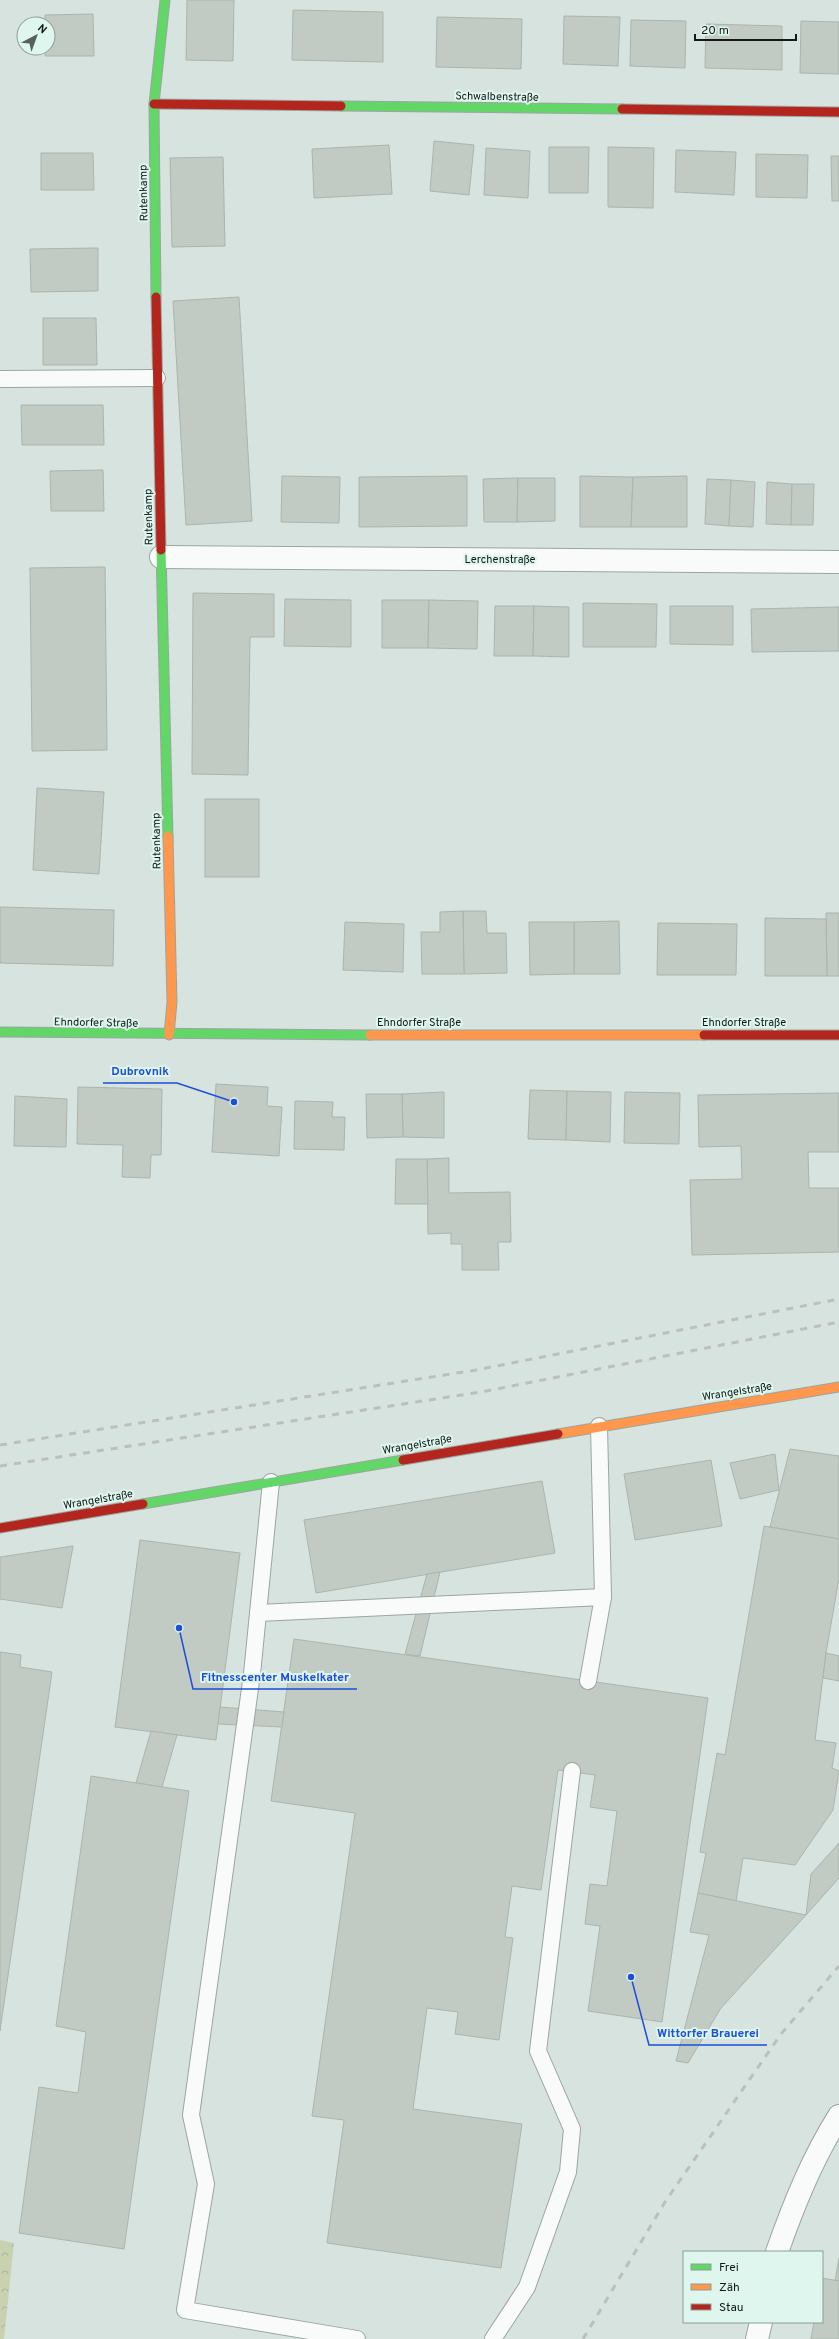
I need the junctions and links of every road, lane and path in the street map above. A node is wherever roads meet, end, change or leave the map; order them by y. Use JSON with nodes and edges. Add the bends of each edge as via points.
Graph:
{"nodes":[{"id":1,"x":164,"y":0,"type":"edge"},
{"id":2,"x":154,"y":104,"type":"junction"},
{"id":3,"x":839,"y":112,"type":"edge"},
{"id":4,"x":157,"y":378,"type":"junction"},
{"id":5,"x":0,"y":379,"type":"edge"},
{"id":6,"x":161,"y":557,"type":"junction"},
{"id":7,"x":839,"y":562,"type":"edge"},
{"id":8,"x":0,"y":1032,"type":"edge"},
{"id":9,"x":169,"y":1035,"type":"junction"},
{"id":10,"x":839,"y":1035,"type":"edge"},
{"id":11,"x":839,"y":1387,"type":"edge"},
{"id":12,"x":599,"y":1426,"type":"junction"},
{"id":13,"x":271,"y":1482,"type":"junction"},
{"id":14,"x":0,"y":1528,"type":"edge"},
{"id":15,"x":603,"y":1598,"type":"junction"},
{"id":16,"x":258,"y":1613,"type":"junction"},
{"id":17,"x":588,"y":1680,"type":"dead end"},
{"id":18,"x":572,"y":1771,"type":"dead end"},
{"id":19,"x":839,"y":2116,"type":"edge"},
{"id":20,"x":777,"y":2251,"type":"edge"},
{"id":21,"x":761,"y":2323,"type":"edge"},
{"id":22,"x":357,"y":2339,"type":"edge"},
{"id":23,"x":493,"y":2339,"type":"edge"},
{"id":24,"x":757,"y":2339,"type":"edge"}],
"edges":[{"from":1,"to":2,"type":"street","name":"Rutenkamp"},
{"from":2,"to":3,"type":"street","name":"Schwalbenstraße"},
{"from":2,"to":4,"type":"street","name":"Rutenkamp"},
{"from":4,"to":5,"type":"lane"},
{"from":4,"to":6,"type":"street","name":"Rutenkamp"},
{"from":6,"to":7,"type":"street","name":"Lerchenstraße"},
{"from":6,"to":9,"type":"street","name":"Rutenkamp","via":[[172,1002]]},
{"from":8,"to":9,"type":"street","name":"Ehndorfer Straße"},
{"from":9,"to":10,"type":"street","name":"Ehndorfer Straße"},
{"from":11,"to":12,"type":"street","name":"Wrangelstraße"},
{"from":12,"to":13,"type":"street","name":"Wrangelstraße"},
{"from":12,"to":15,"type":"lane"},
{"from":13,"to":14,"type":"street","name":"Wrangelstraße"},
{"from":13,"to":16,"type":"lane"},
{"from":15,"to":16,"type":"lane"},
{"from":15,"to":17,"type":"lane"},
{"from":16,"to":22,"type":"lane","via":[[251,1682],[192,2116],[206,2184],[185,2310]]},
{"from":18,"to":23,"type":"lane","via":[[538,2051],[572,2129],[568,2172],[527,2286]]},
{"from":19,"to":20,"type":"street","via":[[823,2142],[796,2199]]},
{"from":21,"to":24,"type":"street"}]}
